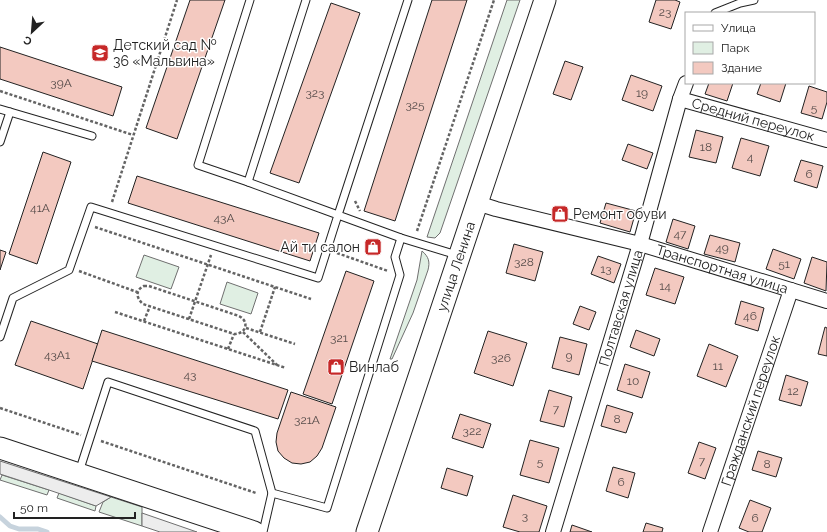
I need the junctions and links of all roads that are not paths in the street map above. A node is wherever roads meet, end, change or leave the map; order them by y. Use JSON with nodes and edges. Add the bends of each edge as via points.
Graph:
{"nodes":[{"id":1,"x":250,"y":0,"type":"edge"},
{"id":2,"x":306,"y":0,"type":"edge"},
{"id":3,"x":408,"y":0,"type":"edge"},
{"id":4,"x":545,"y":0,"type":"edge"},
{"id":5,"x":754,"y":0,"type":"edge"},
{"id":6,"x":718,"y":12,"type":"edge"},
{"id":7,"x":686,"y":84,"type":"edge"},
{"id":8,"x":680,"y":99,"type":"junction"},
{"id":9,"x":0,"y":108,"type":"edge"},
{"id":10,"x":10,"y":112,"type":"junction"},
{"id":11,"x":92,"y":136,"type":"dead end"},
{"id":12,"x":827,"y":140,"type":"edge"},
{"id":13,"x":0,"y":142,"type":"edge"},
{"id":14,"x":248,"y":182,"type":"junction"},
{"id":15,"x":477,"y":202,"type":"junction"},
{"id":16,"x":338,"y":215,"type":"junction"},
{"id":17,"x":401,"y":238,"type":"junction"},
{"id":18,"x":640,"y":244,"type":"junction"},
{"id":19,"x":459,"y":256,"type":"junction"},
{"id":20,"x":791,"y":290,"type":"junction"},
{"id":21,"x":827,"y":301,"type":"edge"},
{"id":22,"x":0,"y":337,"type":"edge"},
{"id":23,"x":0,"y":448,"type":"edge"},
{"id":24,"x":79,"y":474,"type":"junction"},
{"id":25,"x":272,"y":493,"type":"junction"},
{"id":26,"x":254,"y":532,"type":"edge"},
{"id":27,"x":263,"y":532,"type":"edge"},
{"id":28,"x":367,"y":532,"type":"edge"},
{"id":29,"x":553,"y":532,"type":"edge"},
{"id":30,"x":710,"y":532,"type":"edge"}],
"edges":[{"from":1,"to":14,"type":"lane","via":[[198,165]]},
{"from":2,"to":14,"type":"lane"},
{"from":3,"to":16,"type":"lane"},
{"from":4,"to":15,"type":"main road","name":"улица Ленина"},
{"from":5,"to":6,"type":"lane"},
{"from":7,"to":8,"type":"street","name":"Полтавская улица"},
{"from":8,"to":12,"type":"street","name":"Средний переулок"},
{"from":8,"to":18,"type":"street","name":"Полтавская улица"},
{"from":9,"to":10,"type":"lane"},
{"from":10,"to":11,"type":"lane"},
{"from":10,"to":13,"type":"lane"},
{"from":14,"to":16,"type":"lane"},
{"from":15,"to":18,"type":"street","name":"Транспортная улица","via":[[496,209]]},
{"from":15,"to":19,"type":"main road","name":"улица Ленина"},
{"from":16,"to":17,"type":"lane"},
{"from":16,"to":22,"type":"lane","via":[[318,278],[91,207],[69,270],[13,298]]},
{"from":17,"to":19,"type":"lane"},
{"from":17,"to":25,"type":"lane","via":[[395,257],[400,275],[327,508]]},
{"from":18,"to":20,"type":"street","name":"Транспортная улица"},
{"from":18,"to":29,"type":"street","name":"Полтавская улица"},
{"from":19,"to":28,"type":"main road","name":"улица Ленина"},
{"from":20,"to":21,"type":"street","name":"Транспортная улица"},
{"from":20,"to":30,"type":"street","name":"Гражданский переулок"},
{"from":23,"to":24,"type":"main road"},
{"from":24,"to":25,"type":"lane","via":[[108,382],[255,431]]},
{"from":24,"to":26,"type":"main road"},
{"from":25,"to":27,"type":"lane"}]}
